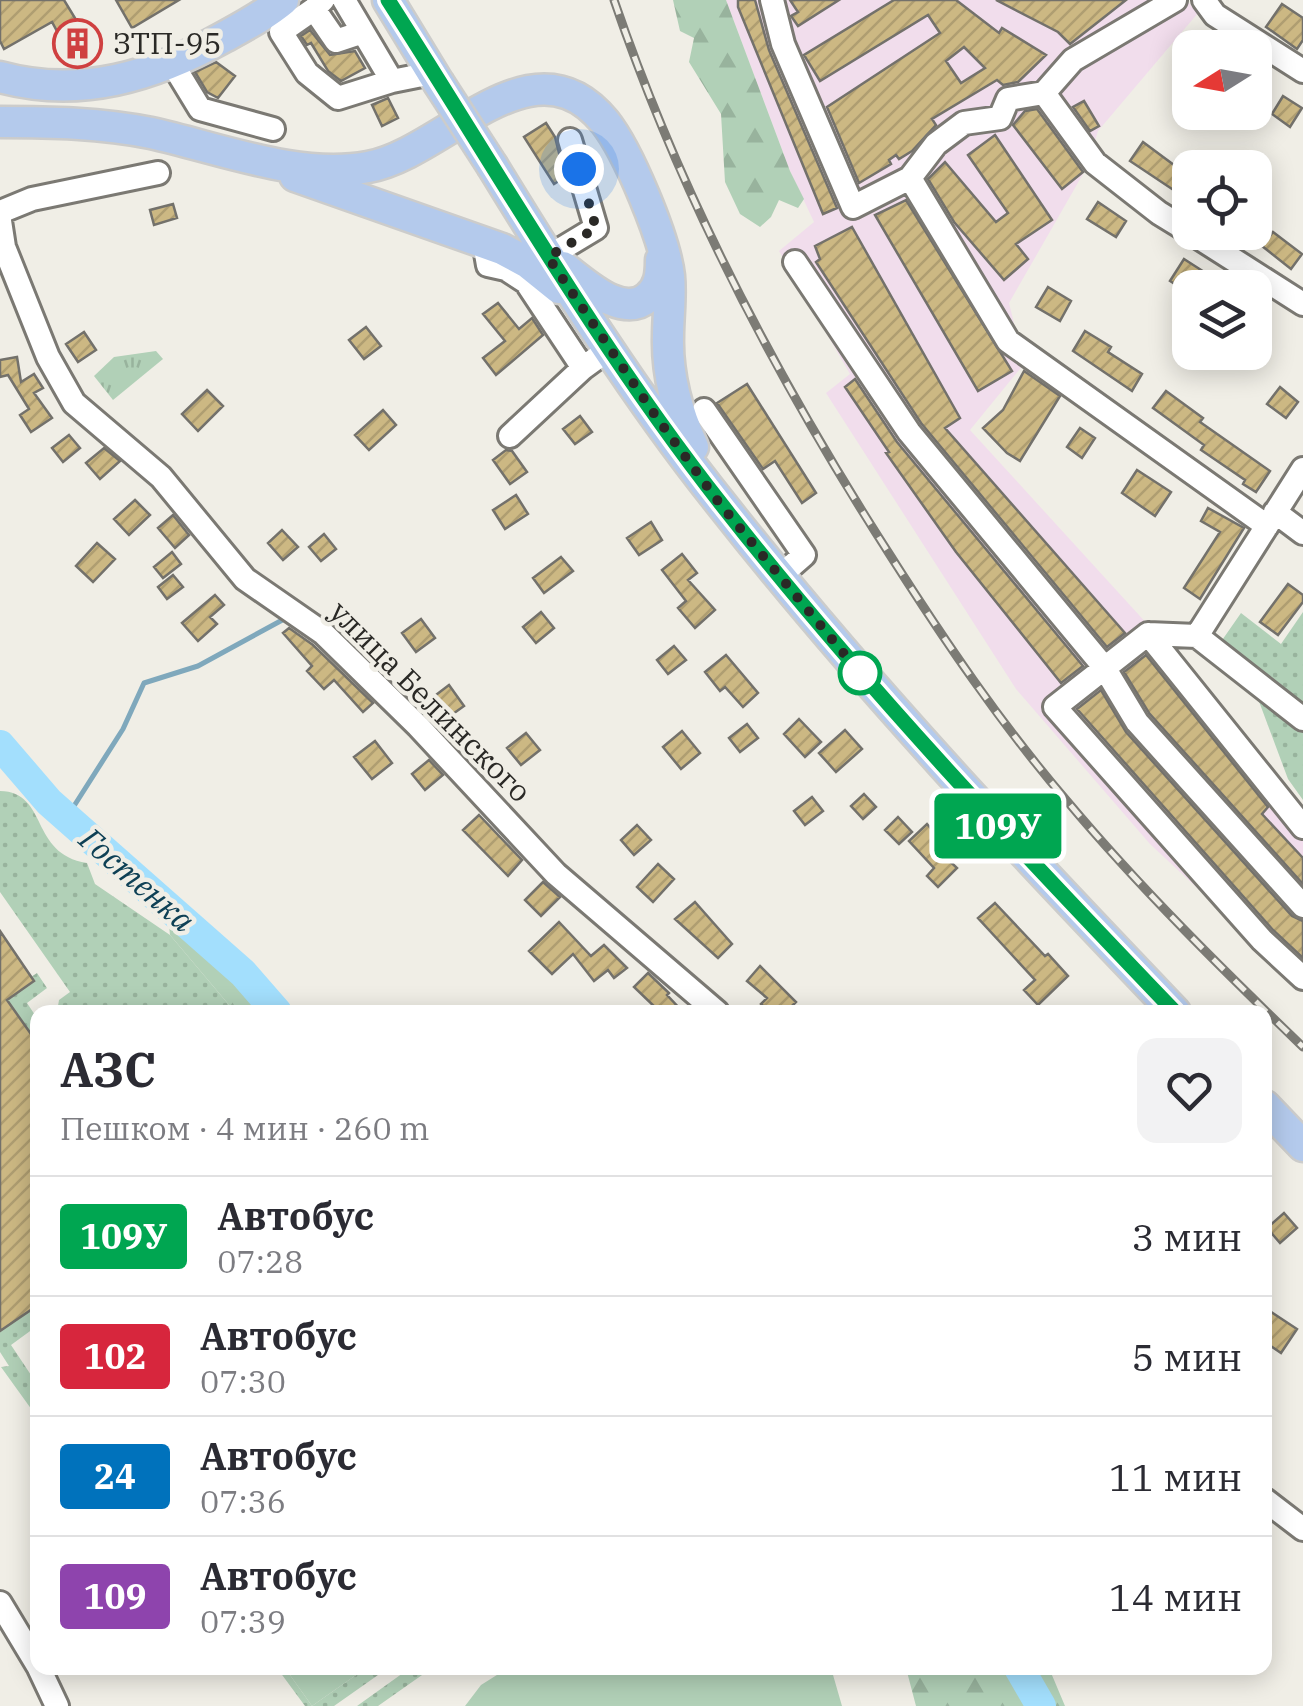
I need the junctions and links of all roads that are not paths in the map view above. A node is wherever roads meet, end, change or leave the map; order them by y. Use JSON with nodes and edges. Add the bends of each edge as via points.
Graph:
{"nodes":[{"id":1,"x":344,"y":0,"type":"edge"},
{"id":2,"x":772,"y":0,"type":"edge"},
{"id":3,"x":1176,"y":0,"type":"edge"},
{"id":4,"x":1204,"y":0,"type":"edge"},
{"id":5,"x":391,"y":2,"type":"edge"},
{"id":6,"x":322,"y":3,"type":"edge"},
{"id":7,"x":275,"y":16,"type":"edge"},
{"id":8,"x":172,"y":63,"type":"junction"},
{"id":9,"x":1303,"y":71,"type":"edge"},
{"id":10,"x":388,"y":73,"type":"junction"},
{"id":11,"x":0,"y":77,"type":"edge"},
{"id":12,"x":435,"y":77,"type":"junction"},
{"id":13,"x":1044,"y":93,"type":"junction"},
{"id":14,"x":0,"y":122,"type":"edge"},
{"id":15,"x":274,"y":129,"type":"dead end"},
{"id":16,"x":570,"y":140,"type":"dead end"},
{"id":17,"x":250,"y":159,"type":"junction"},
{"id":18,"x":158,"y":173,"type":"dead end"},
{"id":19,"x":910,"y":178,"type":"junction"},
{"id":20,"x":0,"y":212,"type":"edge"},
{"id":21,"x":0,"y":221,"type":"edge"},
{"id":22,"x":1172,"y":221,"type":"edge"},
{"id":23,"x":653,"y":222,"type":"junction"},
{"id":24,"x":484,"y":242,"type":"junction"},
{"id":25,"x":1218,"y":250,"type":"edge"},
{"id":26,"x":548,"y":257,"type":"junction"},
{"id":27,"x":796,"y":262,"type":"dead end"},
{"id":28,"x":1303,"y":304,"type":"edge"},
{"id":29,"x":581,"y":306,"type":"junction"},
{"id":30,"x":609,"y":348,"type":"junction"},
{"id":31,"x":583,"y":368,"type":"junction"},
{"id":32,"x":704,"y":410,"type":"dead end"},
{"id":33,"x":510,"y":436,"type":"dead end"},
{"id":34,"x":1303,"y":469,"type":"edge"},
{"id":35,"x":763,"y":495,"type":"junction"},
{"id":36,"x":727,"y":511,"type":"junction"},
{"id":37,"x":1271,"y":519,"type":"junction"},
{"id":38,"x":1303,"y":532,"type":"edge"},
{"id":39,"x":780,"y":576,"type":"junction"},
{"id":40,"x":1148,"y":634,"type":"junction"},
{"id":41,"x":1197,"y":636,"type":"junction"},
{"id":42,"x":1104,"y":667,"type":"junction"},
{"id":43,"x":1303,"y":718,"type":"edge"},
{"id":44,"x":1303,"y":827,"type":"edge"},
{"id":45,"x":1303,"y":906,"type":"edge"},
{"id":46,"x":1303,"y":978,"type":"edge"},
{"id":47,"x":709,"y":1005,"type":"edge"},
{"id":48,"x":1169,"y":1005,"type":"edge"},
{"id":49,"x":1272,"y":1113,"type":"edge"},
{"id":50,"x":1303,"y":1146,"type":"edge"},
{"id":51,"x":1272,"y":1505,"type":"edge"},
{"id":52,"x":1303,"y":1529,"type":"edge"},
{"id":53,"x":0,"y":1604,"type":"edge"},
{"id":54,"x":30,"y":1654,"type":"edge"},
{"id":55,"x":42,"y":1675,"type":"edge"},
{"id":56,"x":57,"y":1706,"type":"edge"}],
"edges":[{"from":1,"to":10,"type":"street"},
{"from":2,"to":19,"type":"street","via":[[783,44],[853,207]]},
{"from":3,"to":13,"type":"street","via":[[1073,60]]},
{"from":4,"to":9,"type":"street","via":[[1215,15]]},
{"from":5,"to":12,"type":"main road"},
{"from":6,"to":7,"type":"street"},
{"from":6,"to":10,"type":"street","via":[[336,41],[354,34]]},
{"from":7,"to":8,"type":"main road"},
{"from":7,"to":10,"type":"street","via":[[308,73],[338,98]]},
{"from":8,"to":11,"type":"main road","via":[[86,86]]},
{"from":8,"to":15,"type":"street","via":[[200,109]]},
{"from":10,"to":12,"type":"street"},
{"from":12,"to":26,"type":"main road","bridge":true},
{"from":13,"to":19,"type":"street","via":[[1008,99],[1000,118],[964,123],[936,144]]},
{"from":13,"to":22,"type":"street","via":[[1095,163]]},
{"from":14,"to":17,"type":"main road","via":[[106,125]]},
{"from":16,"to":26,"type":"street","via":[[596,228]]},
{"from":17,"to":23,"type":"main road","via":[[327,170],[369,168],[510,94],[542,88],[560,91],[606,124]]},
{"from":17,"to":24,"type":"main road"},
{"from":18,"to":20,"type":"street"},
{"from":19,"to":37,"type":"street","via":[[1008,341]]},
{"from":21,"to":47,"type":"street","name":"улица Белинского","via":[[48,357],[74,403],[161,477],[245,578],[323,632],[556,874]]},
{"from":23,"to":26,"type":"main road","via":[[661,273],[642,301],[606,298]]},
{"from":23,"to":36,"type":"main road","via":[[669,272],[675,403]]},
{"from":24,"to":29,"type":"main road","via":[[528,263]]},
{"from":24,"to":31,"type":"street","via":[[488,265],[526,282]]},
{"from":25,"to":28,"type":"street"},
{"from":26,"to":29,"type":"main road"},
{"from":27,"to":42,"type":"street","via":[[909,432]]},
{"from":29,"to":30,"type":"main road"},
{"from":30,"to":31,"type":"street"},
{"from":30,"to":36,"type":"main road"},
{"from":31,"to":33,"type":"street"},
{"from":32,"to":35,"type":"street"},
{"from":34,"to":37,"type":"street"},
{"from":35,"to":36,"type":"street"},
{"from":35,"to":39,"type":"street","via":[[804,555]]},
{"from":36,"to":39,"type":"main road"},
{"from":37,"to":38,"type":"street"},
{"from":37,"to":41,"type":"street"},
{"from":39,"to":48,"type":"main road","via":[[969,797]]},
{"from":40,"to":41,"type":"street"},
{"from":40,"to":42,"type":"street"},
{"from":40,"to":44,"type":"street"},
{"from":41,"to":43,"type":"street"},
{"from":42,"to":45,"type":"street","via":[[1137,722]]},
{"from":42,"to":46,"type":"street","via":[[1056,707]]},
{"from":49,"to":50,"type":"main road"},
{"from":51,"to":52,"type":"street"},
{"from":53,"to":54,"type":"street"},
{"from":55,"to":56,"type":"street"}]}
